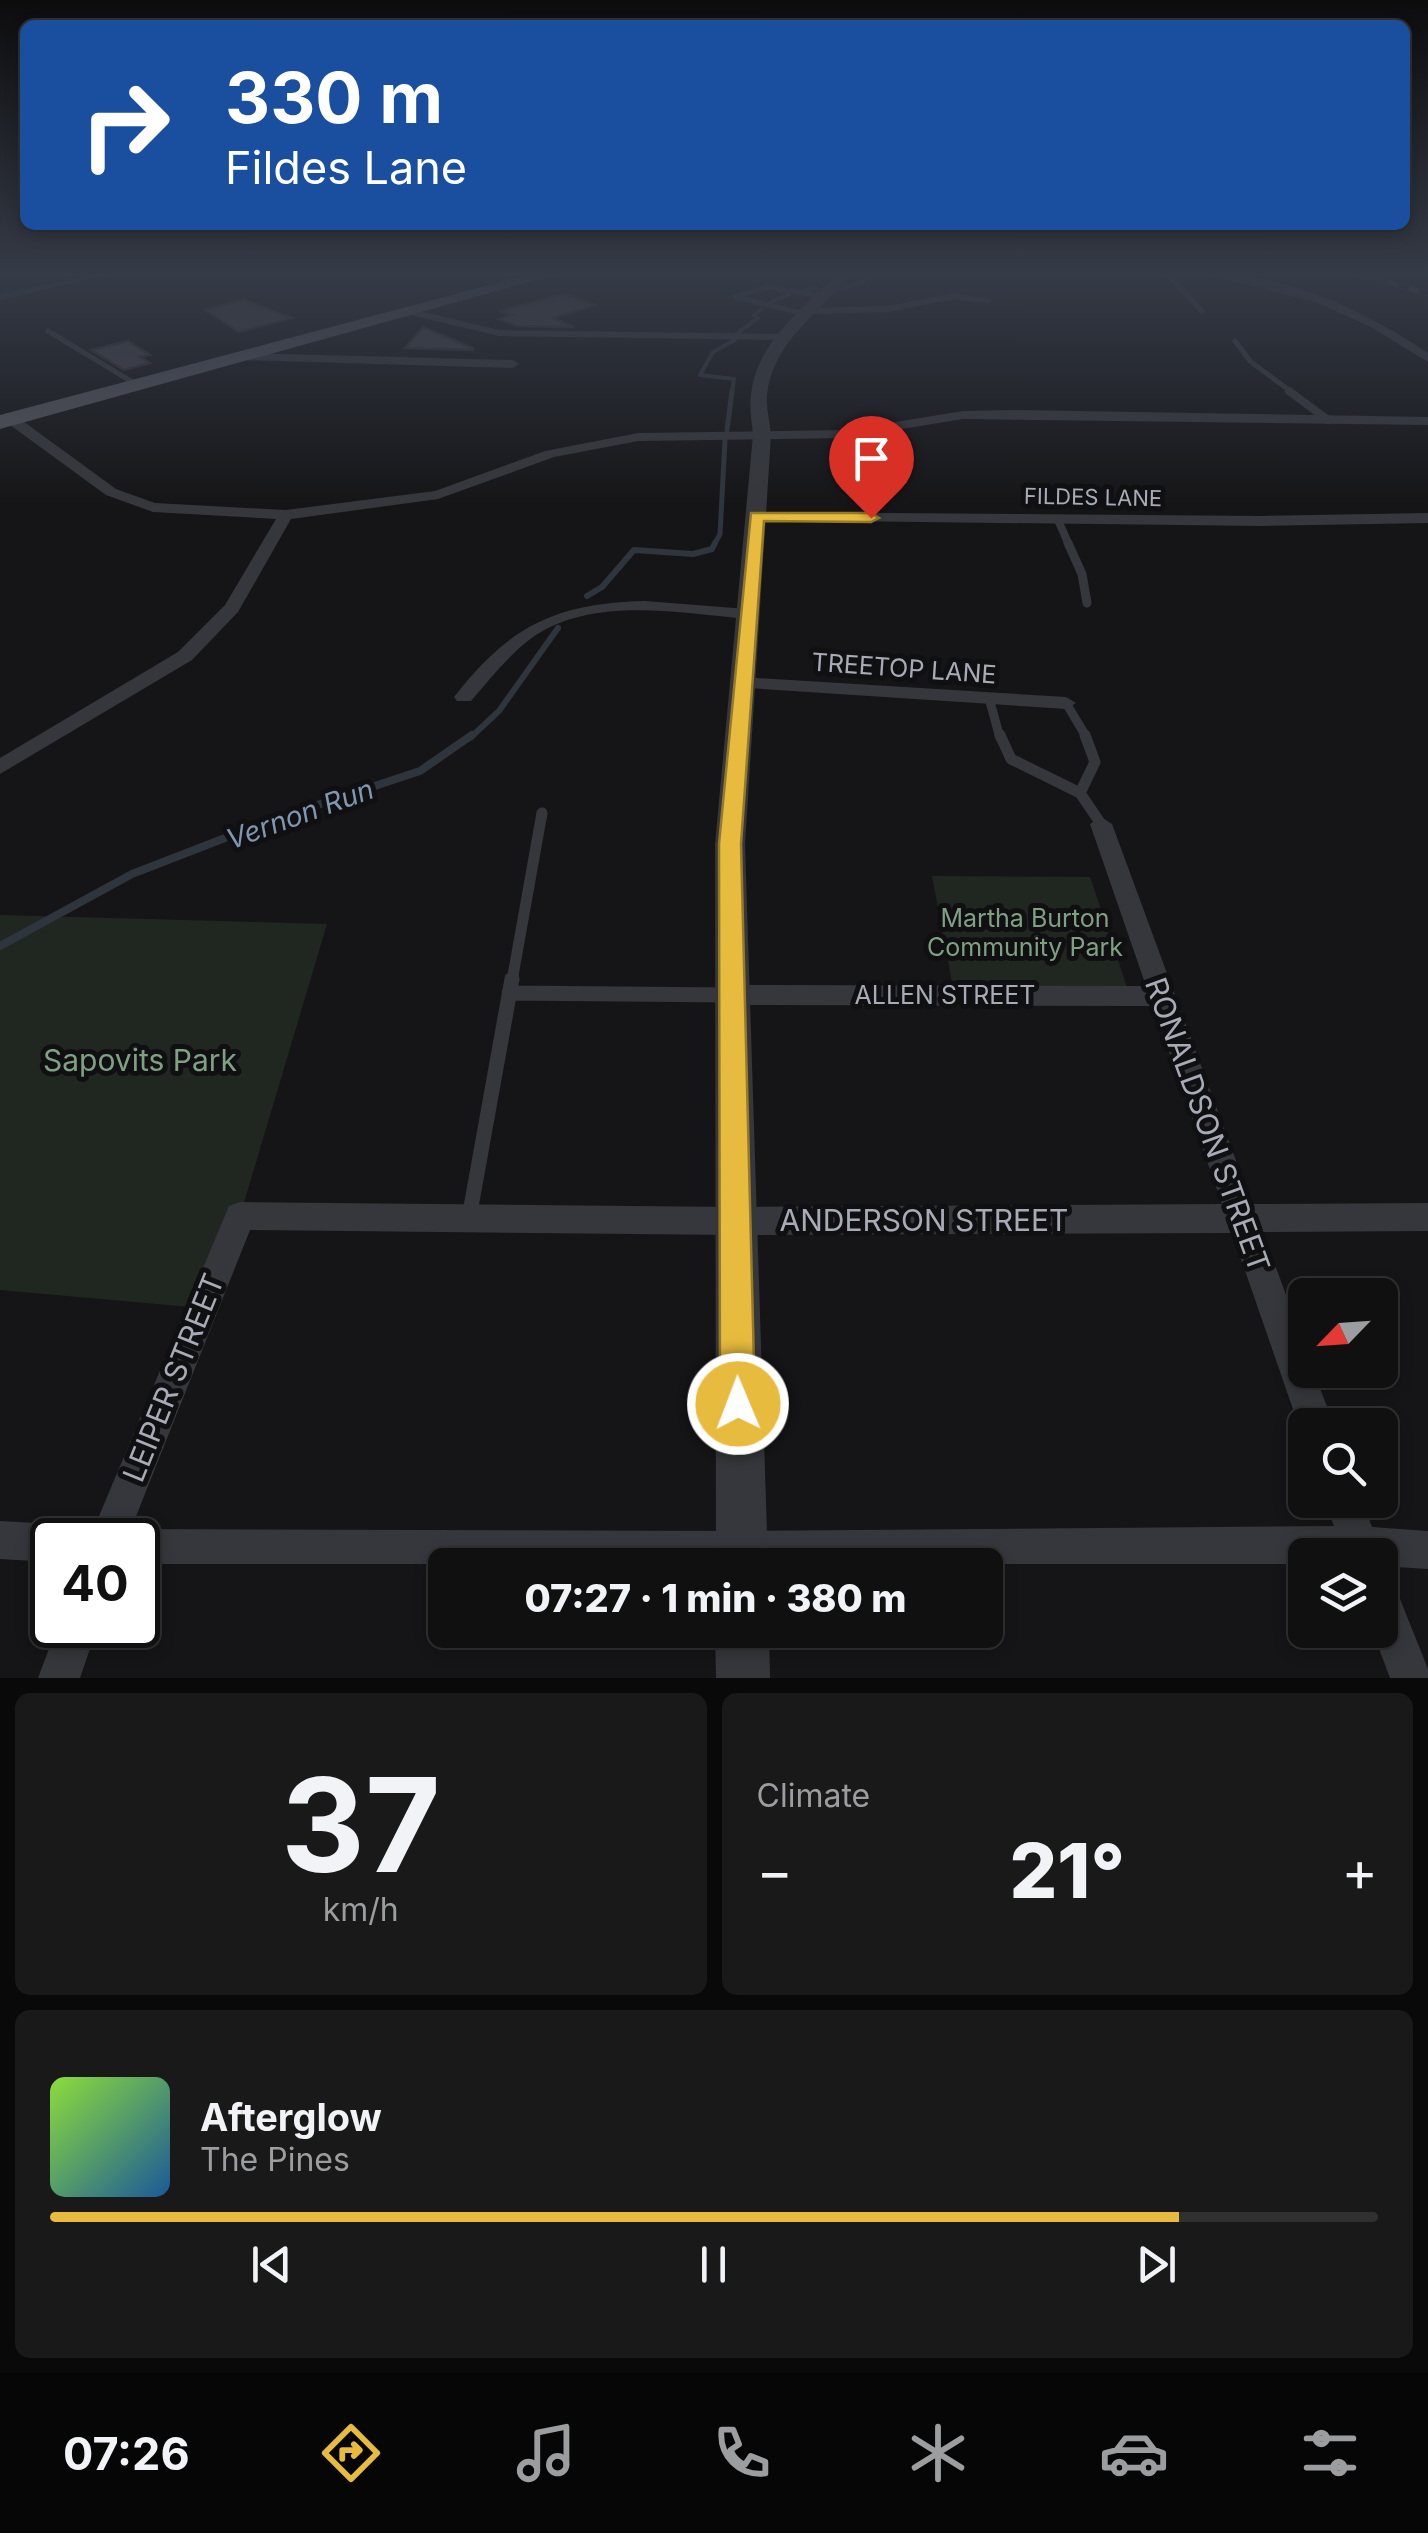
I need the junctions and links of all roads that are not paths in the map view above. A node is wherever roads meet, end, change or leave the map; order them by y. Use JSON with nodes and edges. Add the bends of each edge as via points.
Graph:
{"nodes":[{"id":1,"x":80,"y":350,"type":"edge"},
{"id":2,"x":271,"y":350,"type":"edge"},
{"id":3,"x":779,"y":350,"type":"edge"},
{"id":4,"x":1242,"y":350,"type":"edge"},
{"id":5,"x":247,"y":357,"type":"junction"},
{"id":6,"x":513,"y":364,"type":"dead end"},
{"id":7,"x":140,"y":386,"type":"junction"},
{"id":8,"x":1328,"y":420,"type":"junction"},
{"id":9,"x":6,"y":421,"type":"edge"},
{"id":10,"x":1428,"y":421,"type":"edge"},
{"id":11,"x":762,"y":434,"type":"junction"},
{"id":12,"x":286,"y":514,"type":"junction"},
{"id":13,"x":756,"y":517,"type":"junction"},
{"id":14,"x":1428,"y":518,"type":"edge"},
{"id":15,"x":1058,"y":520,"type":"junction"},
{"id":16,"x":1087,"y":603,"type":"dead end"},
{"id":17,"x":747,"y":614,"type":"junction"},
{"id":18,"x":740,"y":683,"type":"junction"},
{"id":19,"x":464,"y":697,"type":"dead end"},
{"id":20,"x":990,"y":698,"type":"junction"},
{"id":21,"x":1066,"y":703,"type":"joint"},
{"id":22,"x":0,"y":767,"type":"edge"},
{"id":23,"x":1080,"y":793,"type":"junction"},
{"id":24,"x":542,"y":812,"type":"dead end"},
{"id":25,"x":1101,"y":824,"type":"joint"},
{"id":26,"x":509,"y":994,"type":"junction"},
{"id":27,"x":730,"y":994,"type":"junction"},
{"id":28,"x":1160,"y":996,"type":"junction"},
{"id":29,"x":240,"y":1216,"type":"joint"},
{"id":30,"x":1428,"y":1216,"type":"edge"},
{"id":31,"x":469,"y":1218,"type":"junction"},
{"id":32,"x":1241,"y":1220,"type":"junction"},
{"id":33,"x":733,"y":1221,"type":"junction"},
{"id":34,"x":1310,"y":1408,"type":"edge"},
{"id":35,"x":117,"y":1518,"type":"edge"},
{"id":36,"x":0,"y":1540,"type":"edge"},
{"id":37,"x":30,"y":1542,"type":"edge"},
{"id":38,"x":160,"y":1546,"type":"edge"},
{"id":39,"x":742,"y":1548,"type":"edge"},
{"id":40,"x":1398,"y":1550,"type":"edge"},
{"id":41,"x":1428,"y":1550,"type":"edge"},
{"id":42,"x":1288,"y":1551,"type":"edge"},
{"id":43,"x":428,"y":1552,"type":"edge"},
{"id":44,"x":1003,"y":1555,"type":"edge"},
{"id":45,"x":1398,"y":1644,"type":"edge"},
{"id":46,"x":70,"y":1648,"type":"edge"},
{"id":47,"x":742,"y":1648,"type":"edge"},
{"id":48,"x":59,"y":1678,"type":"edge"},
{"id":49,"x":743,"y":1678,"type":"edge"},
{"id":50,"x":1411,"y":1678,"type":"edge"}],
"edges":[{"from":1,"to":7,"type":"lane"},
{"from":2,"to":5,"type":"main road"},
{"from":3,"to":11,"type":"street","via":[[759,394]]},
{"from":4,"to":8,"type":"lane"},
{"from":5,"to":6,"type":"street"},
{"from":5,"to":7,"type":"main road"},
{"from":7,"to":9,"type":"main road"},
{"from":8,"to":10,"type":"street"},
{"from":8,"to":11,"type":"street","via":[[987,414],[847,434]]},
{"from":9,"to":12,"type":"street","via":[[111,492],[153,507]]},
{"from":11,"to":12,"type":"street","via":[[597,442],[438,495]]},
{"from":11,"to":13,"type":"street"},
{"from":12,"to":22,"type":"street","via":[[232,608],[185,656]]},
{"from":13,"to":15,"type":"street","name":"FILDES LANE"},
{"from":13,"to":17,"type":"street"},
{"from":14,"to":15,"type":"street","name":"FILDES LANE"},
{"from":15,"to":16,"type":"lane"},
{"from":17,"to":18,"type":"street"},
{"from":17,"to":19,"type":"street","via":[[650,606],[543,624],[504,653]]},
{"from":18,"to":20,"type":"street","name":"TREETOP LANE"},
{"from":18,"to":27,"type":"street"},
{"from":20,"to":21,"type":"street","name":"TREETOP LANE"},
{"from":20,"to":23,"type":"lane","via":[[1011,759]]},
{"from":21,"to":23,"type":"lane","via":[[1095,762]]},
{"from":23,"to":25,"type":"lane"},
{"from":24,"to":26,"type":"lane"},
{"from":25,"to":28,"type":"street","name":"RONALDSON STREET"},
{"from":26,"to":27,"type":"lane"},
{"from":26,"to":31,"type":"lane"},
{"from":27,"to":28,"type":"street","name":"ALLEN STREET"},
{"from":27,"to":33,"type":"street"},
{"from":28,"to":32,"type":"street","name":"RONALDSON STREET"},
{"from":29,"to":31,"type":"street","name":"ANDERSON STREET"},
{"from":29,"to":35,"type":"street","name":"LEIPER STREET"},
{"from":30,"to":32,"type":"street","name":"ANDERSON STREET"},
{"from":31,"to":33,"type":"street","name":"ANDERSON STREET"},
{"from":32,"to":33,"type":"street","name":"ANDERSON STREET"},
{"from":32,"to":34,"type":"street","name":"RONALDSON STREET"},
{"from":33,"to":39,"type":"street"},
{"from":36,"to":37,"type":"street"},
{"from":38,"to":43,"type":"street"},
{"from":40,"to":41,"type":"street"},
{"from":42,"to":44,"type":"street"},
{"from":45,"to":50,"type":"street"},
{"from":46,"to":48,"type":"street"},
{"from":47,"to":49,"type":"street"}]}
